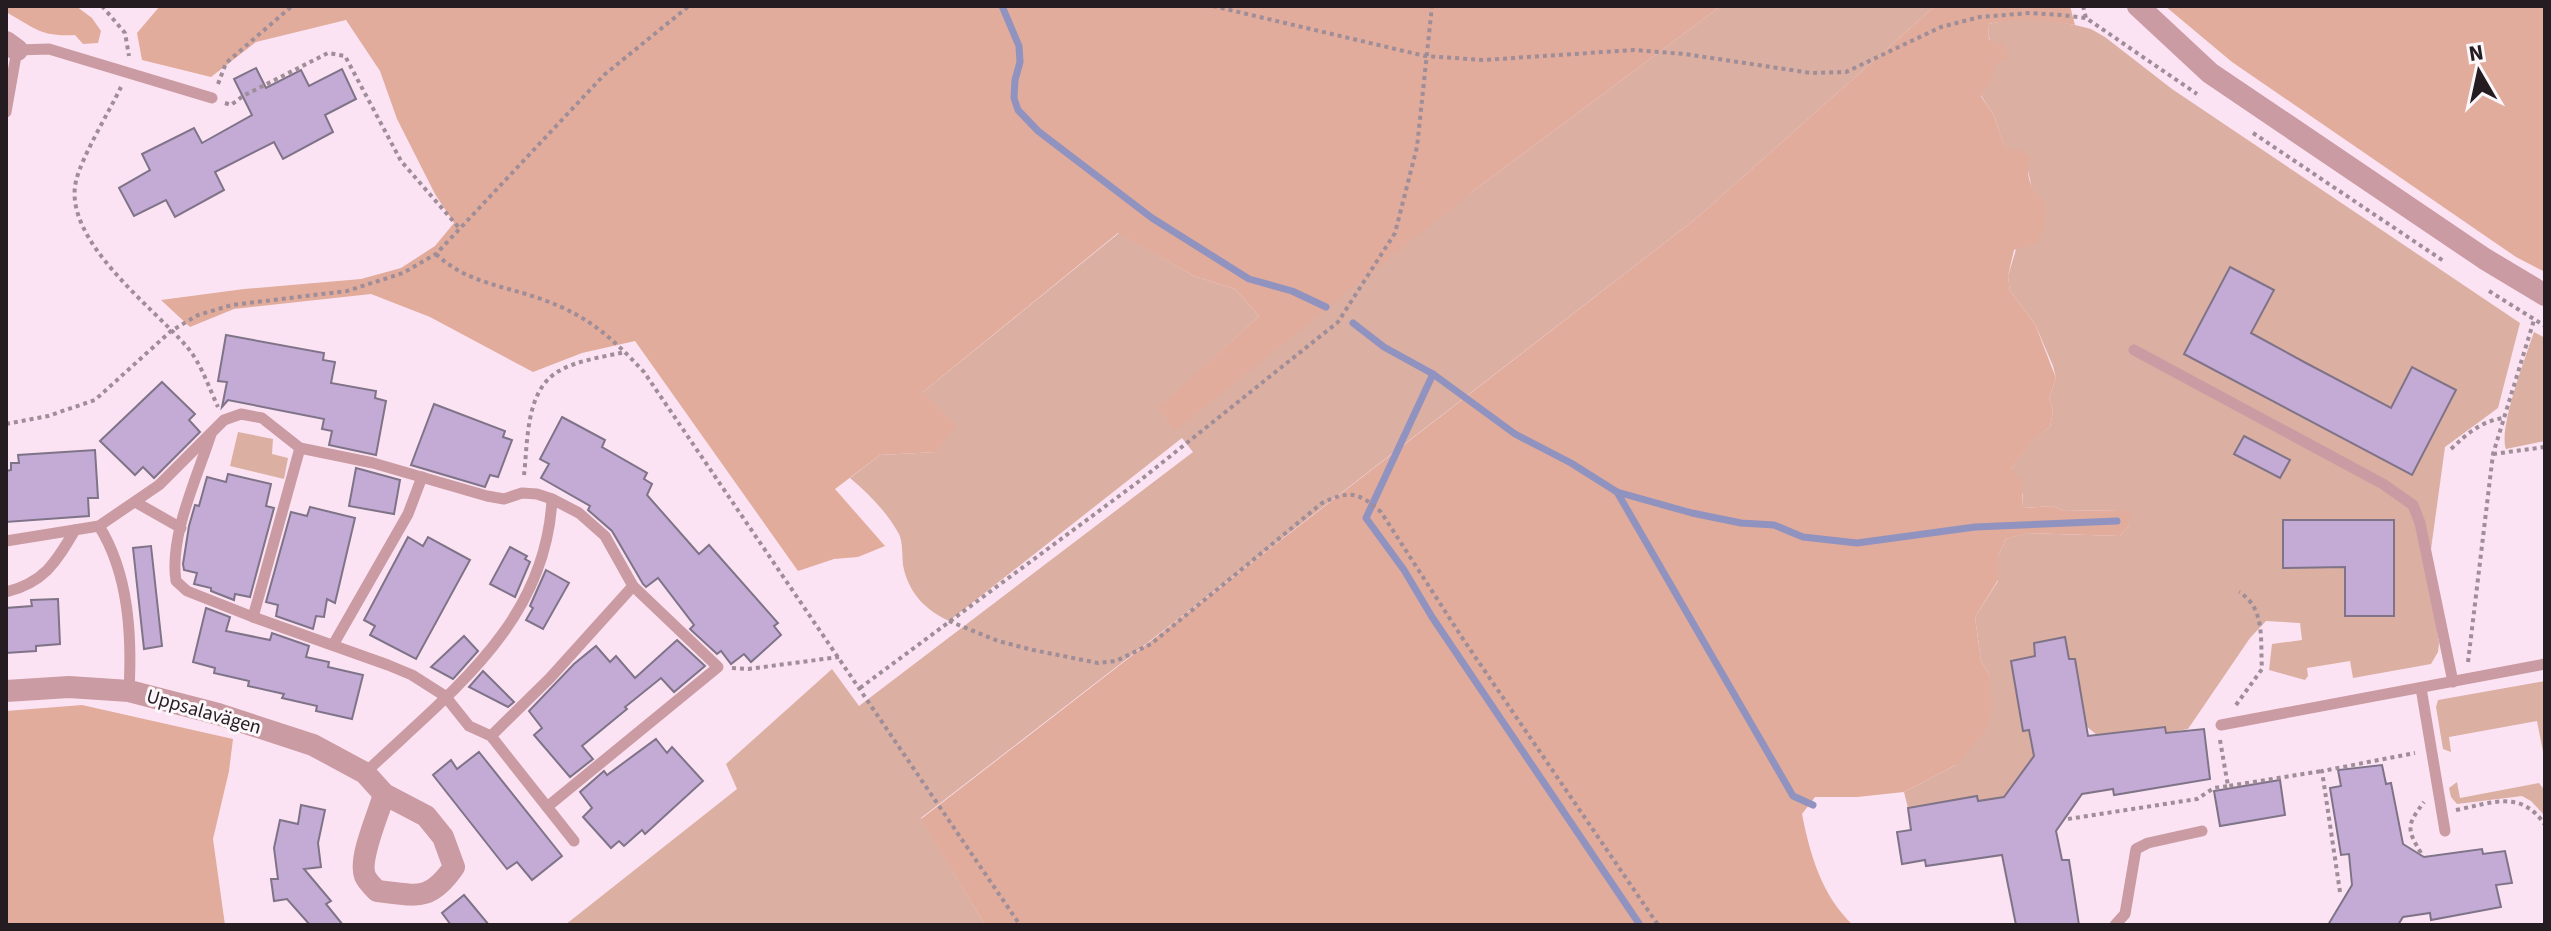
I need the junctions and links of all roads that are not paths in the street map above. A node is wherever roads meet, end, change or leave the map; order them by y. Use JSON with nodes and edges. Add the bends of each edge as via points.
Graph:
{"nodes":[{"id":1,"x":2138,"y":6,"type":"edge"},
{"id":2,"x":12,"y":46,"type":"edge"},
{"id":3,"x":212,"y":98,"type":"road end"},
{"id":4,"x":6,"y":112,"type":"edge"},
{"id":5,"x":2545,"y":295,"type":"edge"},
{"id":6,"x":2134,"y":350,"type":"dead end"},
{"id":7,"x":212,"y":432,"type":"junction"},
{"id":8,"x":300,"y":448,"type":"junction"},
{"id":9,"x":422,"y":477,"type":"junction"},
{"id":10,"x":552,"y":499,"type":"junction"},
{"id":11,"x":137,"y":503,"type":"junction"},
{"id":12,"x":99,"y":526,"type":"junction"},
{"id":13,"x":181,"y":528,"type":"junction"},
{"id":14,"x":75,"y":530,"type":"junction"},
{"id":15,"x":6,"y":541,"type":"edge"},
{"id":16,"x":633,"y":586,"type":"junction"},
{"id":17,"x":6,"y":592,"type":"edge"},
{"id":18,"x":253,"y":617,"type":"junction"},
{"id":19,"x":333,"y":645,"type":"junction"},
{"id":20,"x":2545,"y":664,"type":"edge"},
{"id":21,"x":2453,"y":682,"type":"junction"},
{"id":22,"x":2421,"y":688,"type":"junction"},
{"id":23,"x":6,"y":691,"type":"edge"},
{"id":24,"x":129,"y":691,"type":"junction"},
{"id":25,"x":445,"y":696,"type":"junction"},
{"id":26,"x":2220,"y":729,"type":"road end"},
{"id":27,"x":491,"y":736,"type":"junction"},
{"id":28,"x":365,"y":773,"type":"junction"},
{"id":29,"x":384,"y":794,"type":"junction"},
{"id":30,"x":547,"y":807,"type":"junction"},
{"id":31,"x":2202,"y":831,"type":"dead end"},
{"id":32,"x":2445,"y":831,"type":"dead end"},
{"id":33,"x":574,"y":841,"type":"dead end"},
{"id":34,"x":2115,"y":925,"type":"edge"}],
"edges":[{"from":1,"to":5,"type":"street","via":[[2210,73]]},
{"from":2,"to":3,"type":"lane","via":[[49,49]]},
{"from":2,"to":4,"type":"lane"},
{"from":6,"to":21,"type":"lane","via":[[2413,505]]},
{"from":7,"to":8,"type":"lane","via":[[241,414],[262,418]]},
{"from":7,"to":11,"type":"lane"},
{"from":7,"to":13,"type":"lane"},
{"from":8,"to":9,"type":"lane"},
{"from":8,"to":18,"type":"lane"},
{"from":9,"to":10,"type":"lane","via":[[504,499],[522,493]]},
{"from":9,"to":19,"type":"lane","via":[[408,514]]},
{"from":10,"to":16,"type":"lane","via":[[605,536]]},
{"from":10,"to":25,"type":"lane","via":[[551,528],[532,589],[482,662]]},
{"from":11,"to":12,"type":"lane"},
{"from":11,"to":13,"type":"lane"},
{"from":12,"to":14,"type":"lane"},
{"from":12,"to":24,"type":"lane","via":[[121,572],[131,655]]},
{"from":13,"to":18,"type":"lane","via":[[173,565],[176,581],[187,591]]},
{"from":14,"to":15,"type":"lane"},
{"from":14,"to":17,"type":"lane","via":[[53,566],[34,582]]},
{"from":16,"to":27,"type":"lane"},
{"from":16,"to":30,"type":"lane","via":[[718,667]]},
{"from":18,"to":19,"type":"lane"},
{"from":19,"to":25,"type":"lane","via":[[412,675]]},
{"from":20,"to":21,"type":"lane"},
{"from":21,"to":22,"type":"lane"},
{"from":22,"to":26,"type":"lane"},
{"from":22,"to":32,"type":"lane"},
{"from":23,"to":24,"type":"street","name":"Uppsalavägen"},
{"from":24,"to":28,"type":"street","name":"Uppsalavägen","via":[[265,728],[313,745]]},
{"from":25,"to":27,"type":"lane","via":[[469,726]]},
{"from":25,"to":28,"type":"lane"},
{"from":27,"to":30,"type":"lane"},
{"from":28,"to":29,"type":"street","name":"Uppsalavägen"},
{"from":29,"to":29,"type":"street","name":"Uppsalavägen","via":[[363,856],[365,877],[377,891],[420,896],[441,886],[454,867],[443,837],[426,816]]},
{"from":30,"to":33,"type":"lane"},
{"from":31,"to":34,"type":"lane","via":[[2136,849],[2125,914]]}]}
